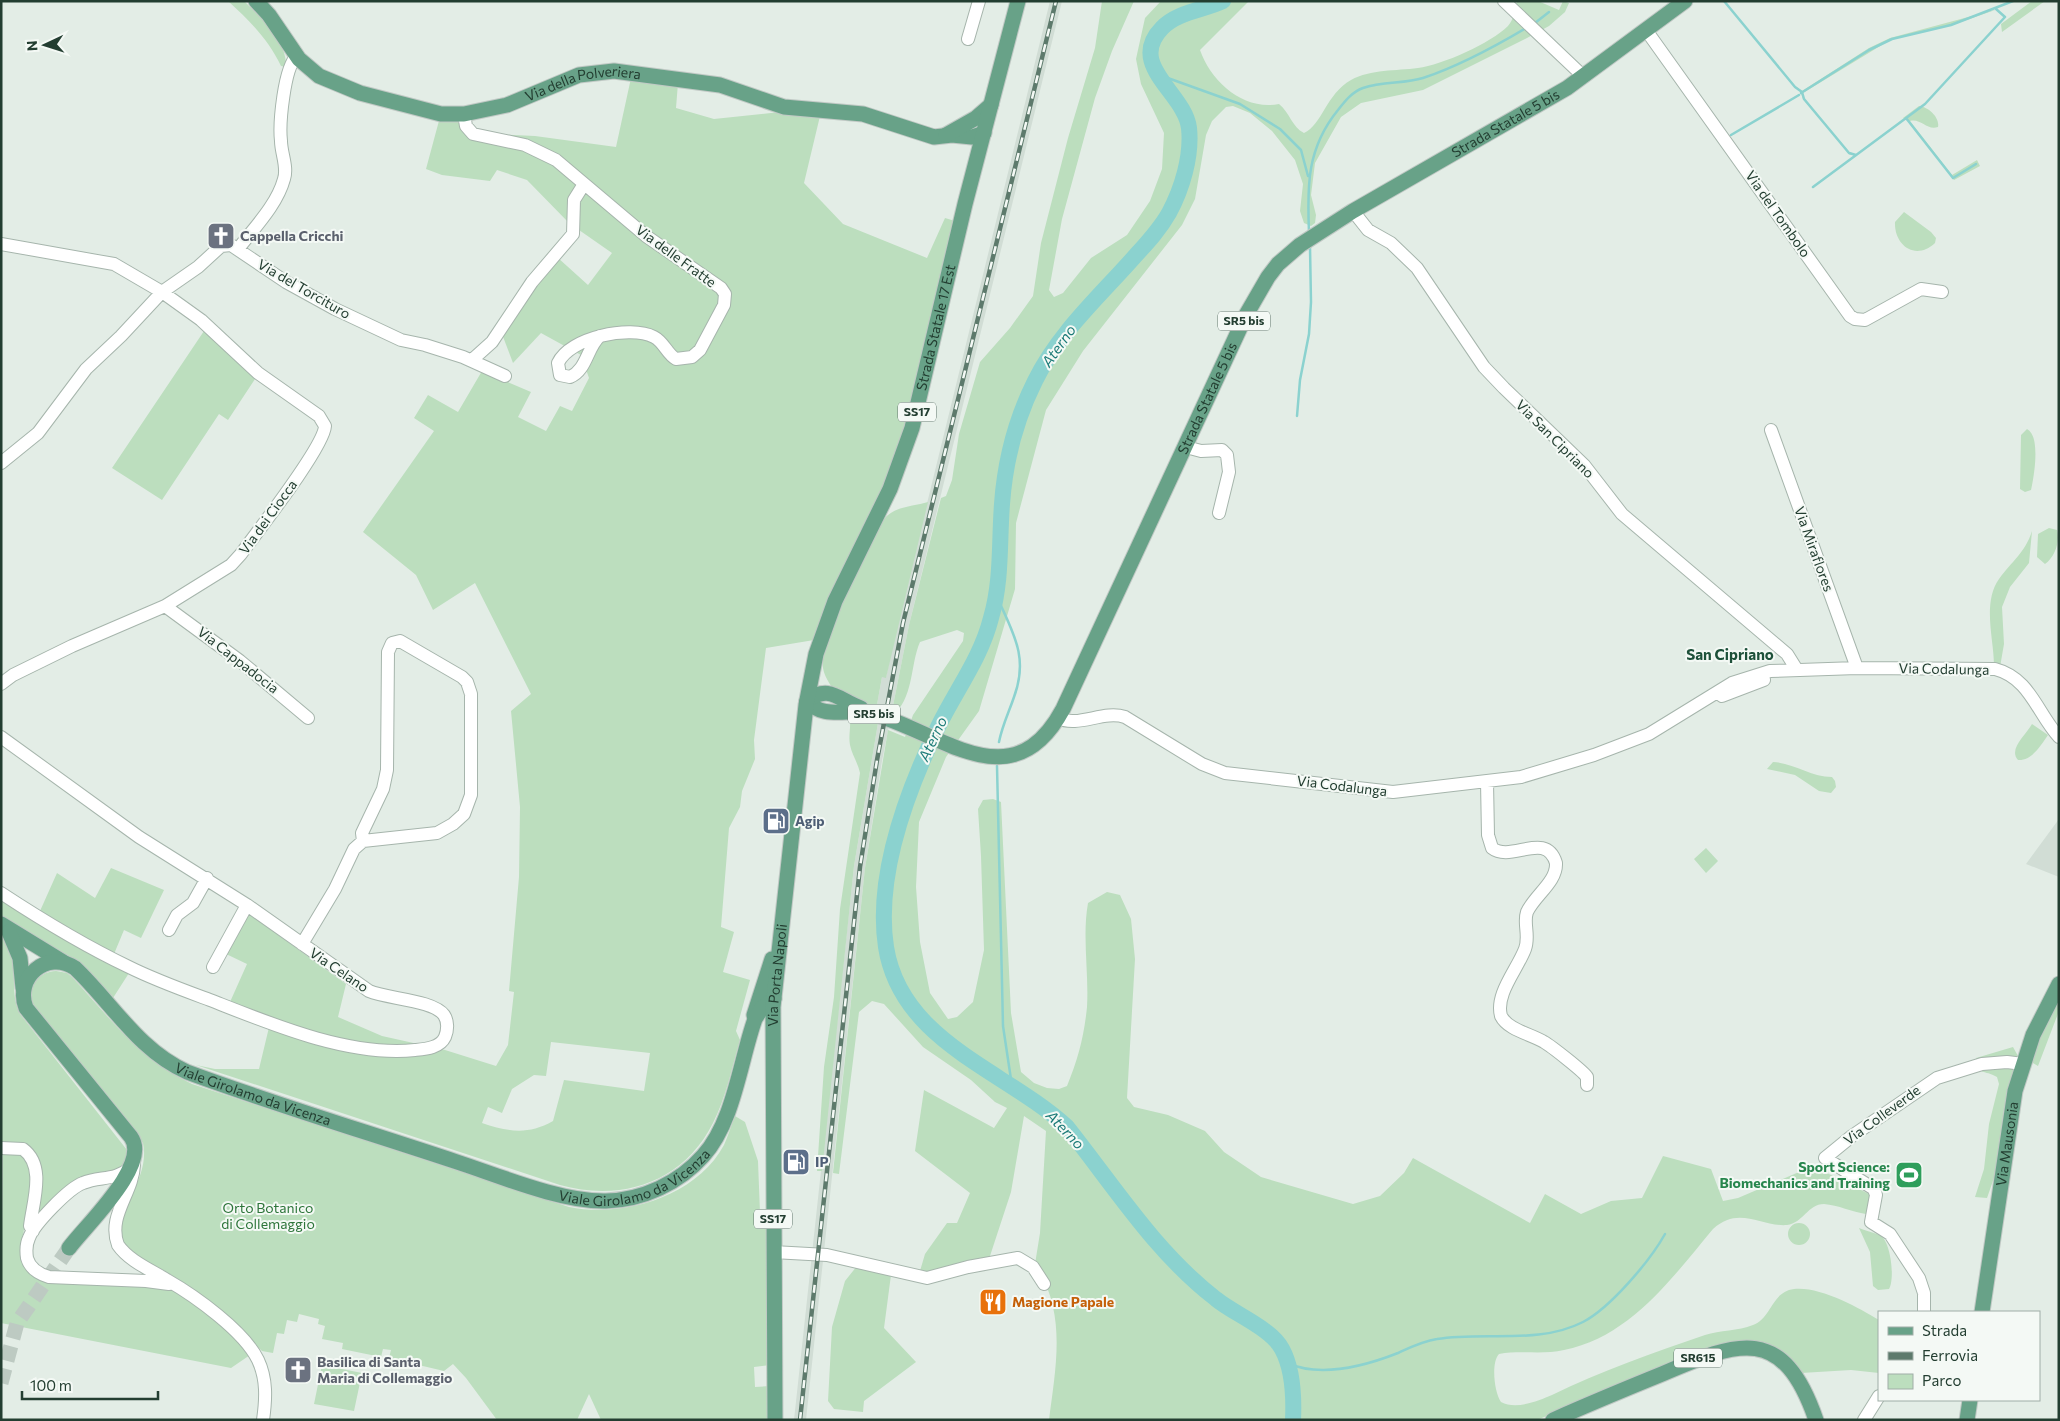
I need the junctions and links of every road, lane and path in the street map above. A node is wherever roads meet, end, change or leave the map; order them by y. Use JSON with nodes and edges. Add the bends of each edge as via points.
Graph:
{"nodes":[{"id":1,"x":256,"y":1,"type":"edge"},
{"id":2,"x":979,"y":1,"type":"edge"},
{"id":3,"x":1018,"y":1,"type":"edge"},
{"id":4,"x":1504,"y":1,"type":"edge"},
{"id":5,"x":1685,"y":1,"type":"edge"},
{"id":6,"x":1646,"y":30,"type":"junction"},
{"id":7,"x":968,"y":39,"type":"dead end"},
{"id":8,"x":297,"y":56,"type":"junction"},
{"id":9,"x":1584,"y":77,"type":"junction"},
{"id":10,"x":991,"y":105,"type":"junction"},
{"id":11,"x":464,"y":114,"type":"junction"},
{"id":12,"x":964,"y":130,"type":"junction"},
{"id":13,"x":984,"y":133,"type":"junction"},
{"id":14,"x":977,"y":156,"type":"junction"},
{"id":15,"x":584,"y":184,"type":"junction"},
{"id":16,"x":1353,"y":211,"type":"junction"},
{"id":17,"x":1,"y":244,"type":"edge"},
{"id":18,"x":238,"y":249,"type":"junction"},
{"id":19,"x":162,"y":292,"type":"junction"},
{"id":20,"x":1942,"y":292,"type":"dead end"},
{"id":21,"x":600,"y":336,"type":"dead end"},
{"id":22,"x":472,"y":360,"type":"junction"},
{"id":23,"x":505,"y":376,"type":"dead end"},
{"id":24,"x":1771,"y":430,"type":"dead end"},
{"id":25,"x":1186,"y":447,"type":"junction"},
{"id":26,"x":1,"y":463,"type":"edge"},
{"id":27,"x":1219,"y":513,"type":"dead end"},
{"id":28,"x":165,"y":606,"type":"junction"},
{"id":29,"x":816,"y":654,"type":"junction"},
{"id":30,"x":1857,"y":668,"type":"junction"},
{"id":31,"x":1798,"y":670,"type":"junction"},
{"id":32,"x":1,"y":684,"type":"edge"},
{"id":33,"x":837,"y":696,"type":"junction"},
{"id":34,"x":807,"y":701,"type":"junction"},
{"id":35,"x":833,"y":712,"type":"junction"},
{"id":36,"x":308,"y":718,"type":"dead end"},
{"id":37,"x":1058,"y":718,"type":"junction"},
{"id":38,"x":913,"y":729,"type":"junction"},
{"id":39,"x":1,"y":737,"type":"edge"},
{"id":40,"x":2059,"y":737,"type":"edge"},
{"id":41,"x":802,"y":744,"type":"junction"},
{"id":42,"x":1487,"y":782,"type":"junction"},
{"id":43,"x":363,"y":841,"type":"junction"},
{"id":44,"x":207,"y":878,"type":"junction"},
{"id":45,"x":1,"y":893,"type":"edge"},
{"id":46,"x":248,"y":905,"type":"junction"},
{"id":47,"x":5,"y":927,"type":"edge"},
{"id":48,"x":169,"y":930,"type":"dead end"},
{"id":49,"x":302,"y":944,"type":"junction"},
{"id":50,"x":778,"y":949,"type":"junction"},
{"id":51,"x":46,"y":960,"type":"junction"},
{"id":52,"x":213,"y":967,"type":"dead end"},
{"id":53,"x":2059,"y":984,"type":"edge"},
{"id":54,"x":23,"y":994,"type":"junction"},
{"id":55,"x":763,"y":1009,"type":"junction"},
{"id":56,"x":2022,"y":1064,"type":"junction"},
{"id":57,"x":1587,"y":1085,"type":"dead end"},
{"id":58,"x":1,"y":1148,"type":"edge"},
{"id":59,"x":133,"y":1164,"type":"junction"},
{"id":60,"x":33,"y":1231,"type":"junction"},
{"id":61,"x":68,"y":1248,"type":"tunnel mouth"},
{"id":62,"x":773,"y":1252,"type":"junction"},
{"id":63,"x":136,"y":1261,"type":"junction"},
{"id":64,"x":120,"y":1280,"type":"junction"},
{"id":65,"x":1044,"y":1284,"type":"dead end"},
{"id":66,"x":178,"y":1286,"type":"junction"},
{"id":67,"x":1924,"y":1311,"type":"edge"},
{"id":68,"x":1982,"y":1311,"type":"edge"},
{"id":69,"x":1878,"y":1398,"type":"edge"},
{"id":70,"x":1970,"y":1401,"type":"edge"},
{"id":71,"x":263,"y":1420,"type":"edge"},
{"id":72,"x":775,"y":1420,"type":"edge"},
{"id":73,"x":1553,"y":1420,"type":"edge"},
{"id":74,"x":1816,"y":1420,"type":"edge"},
{"id":75,"x":1864,"y":1420,"type":"edge"},
{"id":76,"x":1967,"y":1420,"type":"edge"}],
"edges":[{"from":1,"to":8,"type":"main road","name":"Via della Polveriera"},
{"from":2,"to":7,"type":"street"},
{"from":3,"to":10,"type":"main road","name":"Strada Statale 17 Est","number":"SS17"},
{"from":4,"to":9,"type":"street"},
{"from":5,"to":6,"type":"main road","name":"Strada Statale 5 bis","number":"SR5 bis"},
{"from":6,"to":9,"type":"main road","name":"Strada Statale 5 bis","number":"SR5 bis"},
{"from":6,"to":20,"type":"street","name":"Via del Tombolo","via":[[1850,316],[1865,320],[1921,289]]},
{"from":8,"to":11,"type":"main road","name":"Via della Polveriera","via":[[319,76],[348,89],[435,113]]},
{"from":8,"to":18,"type":"street","via":[[289,72],[280,128],[285,178],[275,199]]},
{"from":9,"to":16,"type":"main road","name":"Strada Statale 5 bis","number":"SR5 bis"},
{"from":10,"to":12,"type":"main road"},
{"from":10,"to":13,"type":"main road","name":"Strada Statale 17 Est","number":"SS17"},
{"from":11,"to":12,"type":"main road","name":"Via della Polveriera","via":[[517,102],[579,74],[614,71],[710,83],[780,106],[861,114],[934,137]]},
{"from":11,"to":15,"type":"street","name":"Via delle Fratte","via":[[466,126],[473,134],[541,151]]},
{"from":12,"to":13,"type":"main road","name":"Via della Polveriera","via":[[974,137]]},
{"from":12,"to":14,"type":"main road"},
{"from":13,"to":14,"type":"main road","name":"Strada Statale 17 Est","number":"SS17"},
{"from":14,"to":29,"type":"main road","name":"Strada Statale 17 Est","number":"SS17","via":[[910,435],[890,489],[835,601]]},
{"from":15,"to":21,"type":"street","name":"Via delle Fratte","via":[[646,236],[721,288],[725,298],[700,350],[686,359],[673,357],[659,340],[648,335]]},
{"from":15,"to":22,"type":"street","via":[[574,200],[573,234],[532,282],[492,342]]},
{"from":16,"to":25,"type":"main road","name":"Strada Statale 5 bis","number":"SR5 bis","via":[[1300,245],[1268,277],[1246,315]]},
{"from":16,"to":31,"type":"street","name":"Via San Cipriano","via":[[1368,230],[1391,243],[1416,268],[1484,367],[1584,465],[1622,514],[1787,654]]},
{"from":17,"to":19,"type":"street","via":[[114,264]]},
{"from":18,"to":19,"type":"street","via":[[228,244],[221,246]]},
{"from":18,"to":22,"type":"street","name":"Via del Torcituro","via":[[286,282],[355,319],[401,340]]},
{"from":19,"to":26,"type":"street","via":[[86,369],[38,433]]},
{"from":19,"to":28,"type":"street","name":"Via dei Ciocca","via":[[201,320],[258,373],[319,416],[325,426],[307,461],[236,560]]},
{"from":22,"to":23,"type":"street","name":"Via del Torcituro"},
{"from":24,"to":30,"type":"street","name":"Via Miraflores"},
{"from":25,"to":27,"type":"street","via":[[1200,451],[1222,450],[1227,455],[1228,472]]},
{"from":25,"to":37,"type":"main road","name":"Strada Statale 5 bis","number":"SR5 bis"},
{"from":28,"to":32,"type":"street","name":"Via dei Ciocca","via":[[72,646]]},
{"from":28,"to":36,"type":"street","name":"Via Cappadocia","via":[[233,656]]},
{"from":29,"to":33,"type":"main road","number":"SR5 bis","via":[[825,684]]},
{"from":29,"to":34,"type":"main road","name":"Strada Statale 17 Est","number":"SS17"},
{"from":30,"to":31,"type":"street","name":"Via Codalunga"},
{"from":30,"to":40,"type":"street","name":"Via Codalunga","via":[[1984,668],[2002,671],[2027,688]]},
{"from":31,"to":42,"type":"street","name":"Via Codalunga","via":[[1712,699],[1649,734],[1613,749],[1538,773]]},
{"from":33,"to":34,"type":"main road","name":"Strada Statale 5 bis","number":"SR5 bis","via":[[823,692]]},
{"from":33,"to":38,"type":"main road","name":"Strada Statale 5 bis","number":"SR5 bis"},
{"from":34,"to":35,"type":"main road","name":"Strada Statale 5 bis","number":"SR5 bis","via":[[819,711]]},
{"from":34,"to":41,"type":"main road","name":"Via Porta Napoli","number":"SS17"},
{"from":35,"to":38,"type":"main road","name":"Strada Statale 5 bis","number":"SR5 bis","via":[[869,713]]},
{"from":35,"to":41,"type":"main road","number":"SR5 bis","via":[[819,720]]},
{"from":37,"to":38,"type":"main road","name":"Strada Statale 5 bis","number":"SR5 bis","via":[[1035,744],[1014,754],[993,758],[960,750]]},
{"from":37,"to":42,"type":"street","name":"Via Codalunga","via":[[1125,716],[1202,764],[1243,776],[1393,792]]},
{"from":39,"to":44,"type":"street","name":"Via Celano","via":[[132,832]]},
{"from":41,"to":50,"type":"main road","name":"Via Porta Napoli","number":"SS17"},
{"from":42,"to":57,"type":"street","via":[[1488,839],[1492,848],[1504,853],[1539,847],[1550,853],[1556,863],[1552,877],[1527,914],[1527,942],[1501,999],[1501,1016],[1508,1024],[1546,1043],[1582,1070],[1588,1079]]},
{"from":43,"to":43,"type":"street","via":[[362,833],[386,777],[388,652],[392,643],[400,641],[462,677],[468,685],[471,694],[470,800],[461,818],[442,831]]},
{"from":43,"to":49,"type":"street","via":[[354,849],[335,889]]},
{"from":44,"to":46,"type":"street","name":"Via Celano"},
{"from":44,"to":48,"type":"street","via":[[193,903],[177,915]]},
{"from":45,"to":49,"type":"street","name":"Via Celano","via":[[136,971],[279,1027],[315,1038],[382,1050],[429,1048],[445,1038],[446,1022],[439,1011],[369,991]]},
{"from":46,"to":49,"type":"street","name":"Via Celano"},
{"from":46,"to":52,"type":"street"},
{"from":47,"to":51,"type":"main road","name":"Viale Girolamo da Vicenza"},
{"from":47,"to":54,"type":"main road","via":[[20,958]]},
{"from":50,"to":55,"type":"main road","name":"Viale Girolamo da Vicenza","via":[[767,969]]},
{"from":50,"to":55,"type":"main road","name":"Via Porta Napoli","number":"SS17","via":[[774,999],[766,994]]},
{"from":51,"to":54,"type":"main road","via":[[26,980]]},
{"from":51,"to":55,"type":"main road","name":"Viale Girolamo da Vicenza","via":[[78,971],[146,1045],[180,1068],[401,1144],[580,1200],[612,1200],[642,1195],[676,1178],[704,1156],[725,1119],[750,1033]]},
{"from":53,"to":56,"type":"main road","name":"Via Mausonia"},
{"from":54,"to":59,"type":"main road","via":[[31,1016],[134,1141]]},
{"from":55,"to":62,"type":"main road","name":"Via Porta Napoli","number":"SS17"},
{"from":56,"to":67,"type":"street","name":"Via Colleverde","via":[[1986,1063],[1937,1078],[1825,1158],[1875,1190],[1870,1222],[1890,1234],[1919,1278],[1924,1293]]},
{"from":56,"to":68,"type":"main road","name":"Via Mausonia","via":[[2008,1129]]},
{"from":58,"to":60,"type":"street","via":[[23,1148],[34,1164],[36,1183],[30,1225]]},
{"from":59,"to":60,"type":"street","via":[[117,1177],[79,1185]]},
{"from":59,"to":61,"type":"main road","via":[[113,1194]]},
{"from":59,"to":63,"type":"street","via":[[133,1176],[116,1217],[115,1231],[120,1248]]},
{"from":60,"to":64,"type":"street","via":[[28,1240],[27,1255],[30,1265],[39,1273],[53,1277]]},
{"from":62,"to":65,"type":"street","via":[[827,1254],[927,1278],[968,1266],[1018,1258],[1033,1267]]},
{"from":62,"to":72,"type":"main road","name":"Via Porta Napoli","number":"SS17"},
{"from":63,"to":64,"type":"street","via":[[136,1273]]},
{"from":63,"to":66,"type":"street"},
{"from":64,"to":66,"type":"street"},
{"from":66,"to":71,"type":"street","via":[[216,1314],[255,1355],[265,1385]]},
{"from":69,"to":75,"type":"street"},
{"from":70,"to":76,"type":"main road"},
{"from":73,"to":74,"type":"main road","number":"SR615","via":[[1709,1354],[1740,1348],[1770,1354],[1790,1368],[1804,1390]]}]}
